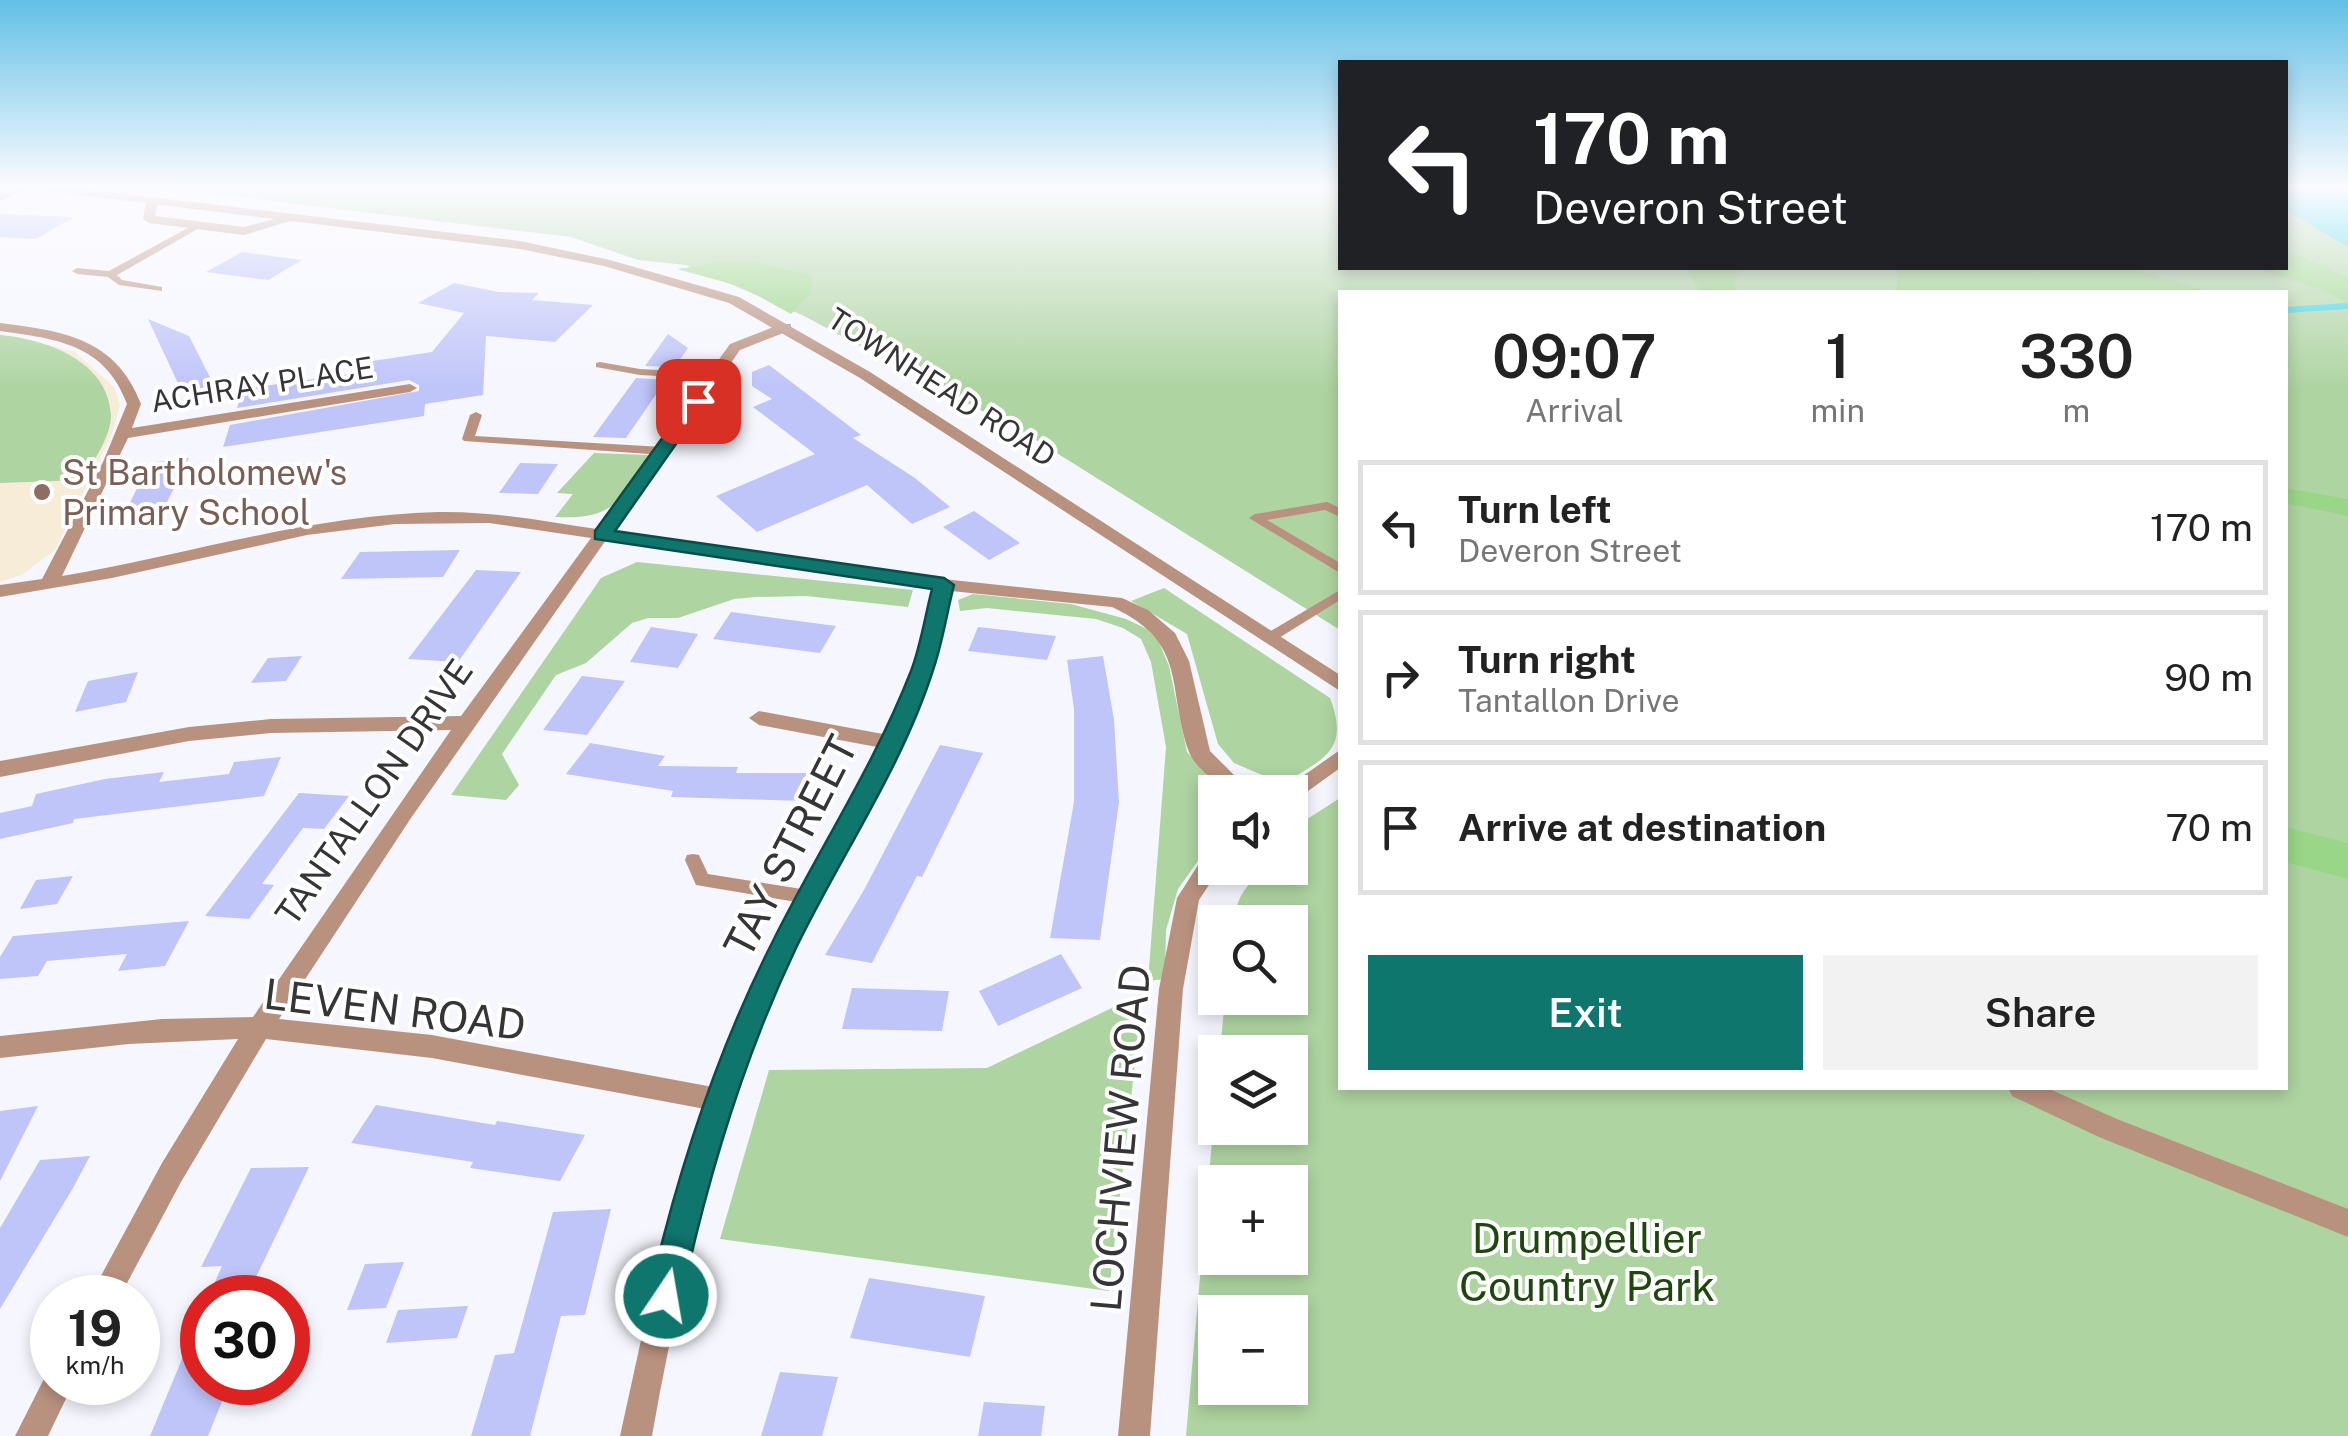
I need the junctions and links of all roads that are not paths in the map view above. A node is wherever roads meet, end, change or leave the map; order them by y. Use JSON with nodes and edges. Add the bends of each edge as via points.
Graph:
{"nodes":[{"id":1,"x":145,"y":255,"type":"edge"},
{"id":2,"x":571,"y":255,"type":"edge"},
{"id":3,"x":77,"y":271,"type":"dead end"},
{"id":4,"x":111,"y":274,"type":"junction"},
{"id":5,"x":159,"y":290,"type":"dead end"},
{"id":6,"x":758,"y":313,"type":"junction"},
{"id":7,"x":786,"y":327,"type":"junction"},
{"id":8,"x":0,"y":328,"type":"edge"},
{"id":9,"x":735,"y":347,"type":"junction"},
{"id":10,"x":600,"y":365,"type":"dead end"},
{"id":11,"x":715,"y":376,"type":"junction"},
{"id":12,"x":410,"y":388,"type":"dead end"},
{"id":13,"x":476,"y":414,"type":"dead end"},
{"id":14,"x":124,"y":434,"type":"junction"},
{"id":15,"x":662,"y":451,"type":"junction"},
{"id":16,"x":1338,"y":512,"type":"edge"},
{"id":17,"x":602,"y":535,"type":"junction"},
{"id":18,"x":1338,"y":568,"type":"edge"},
{"id":19,"x":49,"y":583,"type":"junction"},
{"id":20,"x":944,"y":585,"type":"junction"},
{"id":21,"x":0,"y":591,"type":"edge"},
{"id":22,"x":1338,"y":595,"type":"edge"},
{"id":23,"x":1269,"y":638,"type":"junction"},
{"id":24,"x":1338,"y":683,"type":"edge"},
{"id":25,"x":759,"y":718,"type":"dead end"},
{"id":26,"x":467,"y":723,"type":"junction"},
{"id":27,"x":890,"y":742,"type":"junction"},
{"id":28,"x":1338,"y":758,"type":"edge"},
{"id":29,"x":0,"y":768,"type":"edge"},
{"id":30,"x":1222,"y":775,"type":"edge"},
{"id":31,"x":1308,"y":780,"type":"edge"},
{"id":32,"x":693,"y":860,"type":"dead end"},
{"id":33,"x":1198,"y":883,"type":"edge"},
{"id":34,"x":808,"y":897,"type":"junction"},
{"id":35,"x":255,"y":1028,"type":"junction"},
{"id":36,"x":0,"y":1047,"type":"edge"},
{"id":37,"x":2025,"y":1090,"type":"edge"},
{"id":38,"x":719,"y":1100,"type":"junction"},
{"id":39,"x":2348,"y":1223,"type":"edge"},
{"id":40,"x":114,"y":1275,"type":"edge"},
{"id":41,"x":46,"y":1405,"type":"edge"},
{"id":42,"x":31,"y":1436,"type":"edge"},
{"id":43,"x":636,"y":1436,"type":"edge"},
{"id":44,"x":1134,"y":1436,"type":"edge"}],
"edges":[{"from":1,"to":4,"type":"lane"},
{"from":2,"to":6,"type":"street","name":"TOWNHEAD ROAD","via":[[657,276]]},
{"from":3,"to":4,"type":"lane"},
{"from":4,"to":5,"type":"lane","via":[[119,282]]},
{"from":6,"to":7,"type":"street","name":"TOWNHEAD ROAD"},
{"from":6,"to":9,"type":"street","name":"TANTALLON DRIVE"},
{"from":7,"to":9,"type":"street"},
{"from":7,"to":23,"type":"street","name":"TOWNHEAD ROAD"},
{"from":8,"to":14,"type":"street","via":[[64,337],[120,369],[134,404]]},
{"from":9,"to":11,"type":"street","name":"TANTALLON DRIVE"},
{"from":10,"to":11,"type":"lane"},
{"from":11,"to":15,"type":"street","name":"TANTALLON DRIVE"},
{"from":12,"to":14,"type":"street","name":"ACHRAY PLACE"},
{"from":13,"to":15,"type":"lane","via":[[468,439]]},
{"from":14,"to":19,"type":"street"},
{"from":15,"to":17,"type":"street","name":"TANTALLON DRIVE"},
{"from":16,"to":18,"type":"lane","via":[[1327,506],[1255,518]]},
{"from":17,"to":19,"type":"street","via":[[446,516],[362,519]]},
{"from":17,"to":20,"type":"street"},
{"from":17,"to":26,"type":"street","name":"TANTALLON DRIVE"},
{"from":19,"to":21,"type":"street"},
{"from":20,"to":27,"type":"street","name":"TAY STREET","via":[[923,668]]},
{"from":20,"to":30,"type":"street","via":[[1094,598],[1150,620],[1168,637],[1179,662],[1200,754]]},
{"from":22,"to":23,"type":"lane"},
{"from":23,"to":24,"type":"street","name":"TOWNHEAD ROAD"},
{"from":25,"to":27,"type":"street"},
{"from":26,"to":29,"type":"street","via":[[271,726]]},
{"from":26,"to":35,"type":"street","name":"TANTALLON DRIVE"},
{"from":27,"to":34,"type":"street","name":"TAY STREET"},
{"from":28,"to":31,"type":"street"},
{"from":32,"to":34,"type":"lane","via":[[702,880]]},
{"from":33,"to":44,"type":"street","name":"LOCHVIEW ROAD","via":[[1188,898],[1170,989]]},
{"from":34,"to":38,"type":"street","name":"TAY STREET"},
{"from":35,"to":36,"type":"street","name":"LEVEN ROAD"},
{"from":35,"to":38,"type":"street","name":"LEVEN ROAD","via":[[371,1036]]},
{"from":35,"to":40,"type":"street","name":"TANTALLON DRIVE"},
{"from":37,"to":39,"type":"street"},
{"from":38,"to":43,"type":"street","name":"TAY STREET","via":[[682,1220]]},
{"from":41,"to":42,"type":"street"}]}
